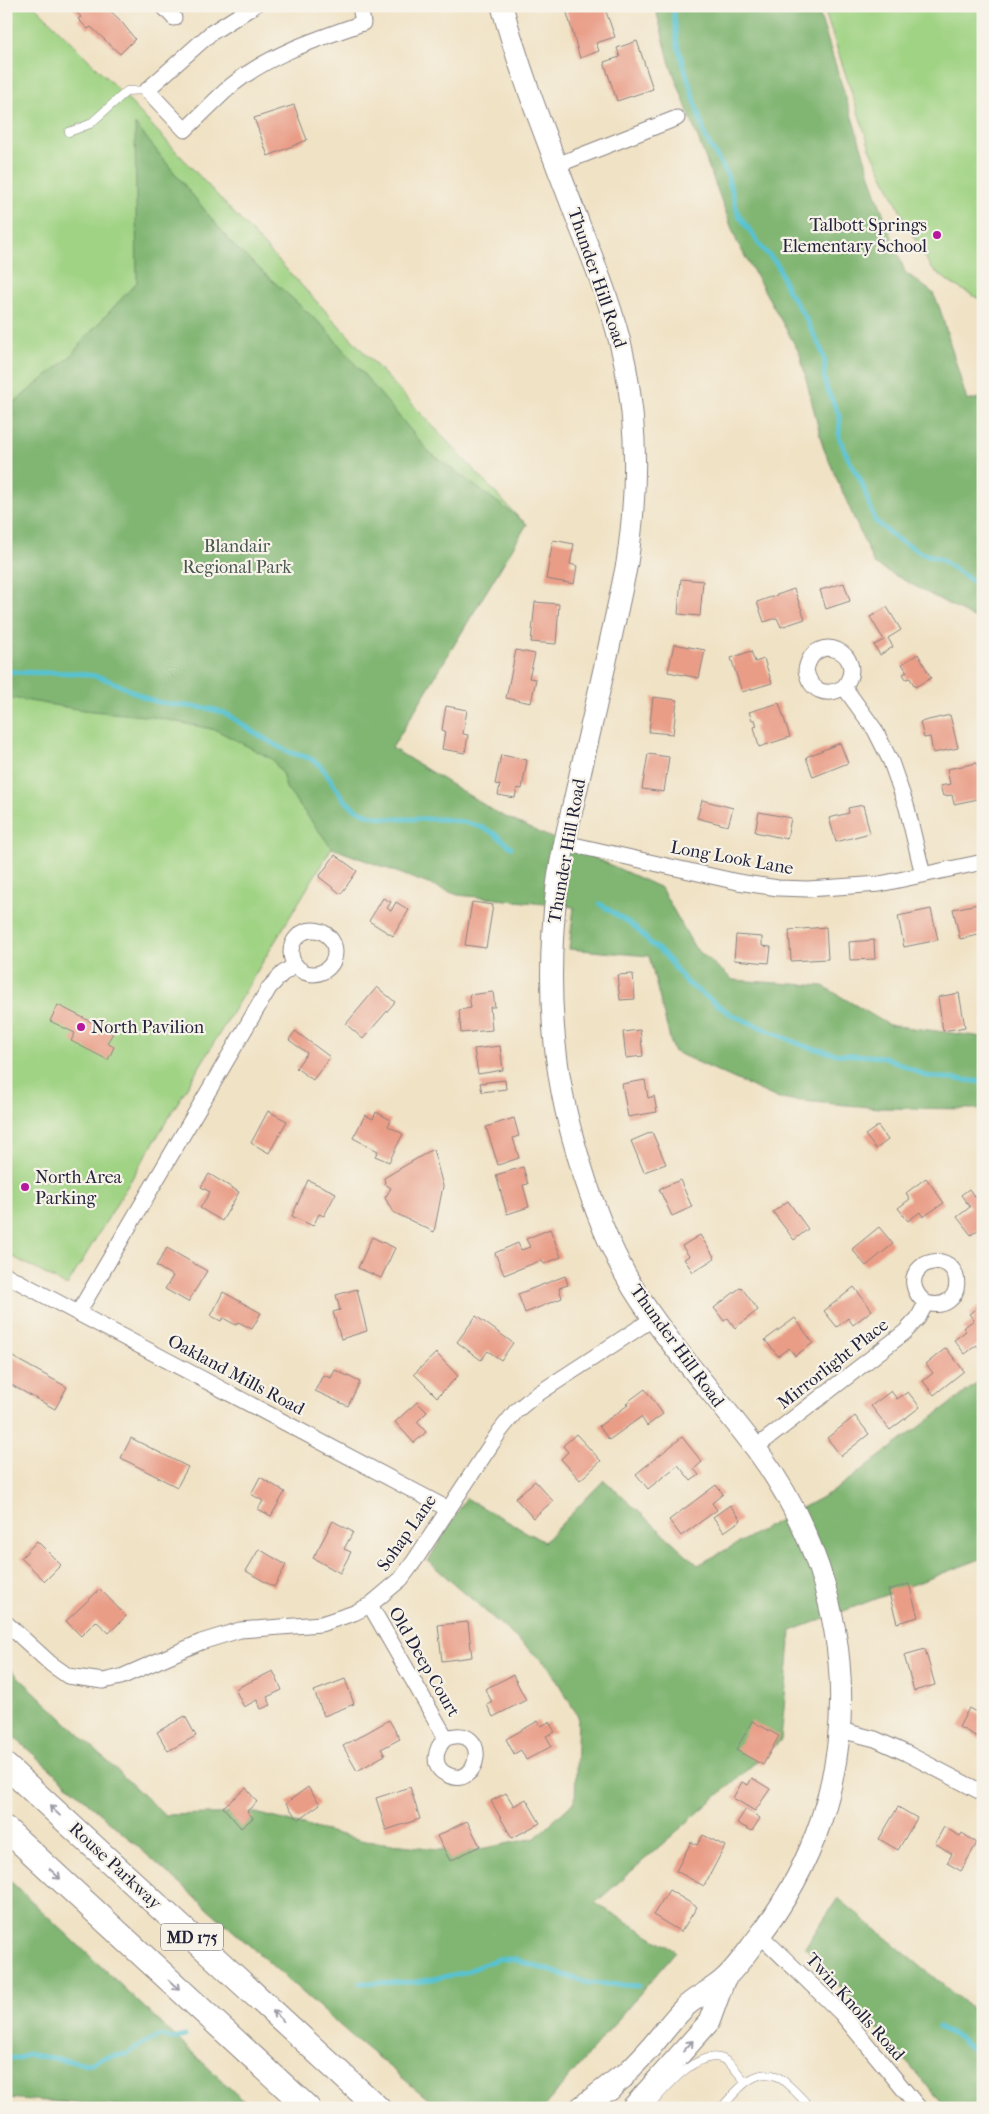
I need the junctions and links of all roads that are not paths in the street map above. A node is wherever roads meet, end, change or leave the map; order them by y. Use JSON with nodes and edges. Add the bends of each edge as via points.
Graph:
{"nodes":[{"id":1,"x":164,"y":6,"type":"edge"},
{"id":2,"x":254,"y":6,"type":"edge"},
{"id":3,"x":360,"y":6,"type":"edge"},
{"id":4,"x":502,"y":6,"type":"edge"},
{"id":5,"x":174,"y":18,"type":"dead end"},
{"id":6,"x":147,"y":90,"type":"junction"},
{"id":7,"x":677,"y":118,"type":"dead end"},
{"id":8,"x":69,"y":132,"type":"dead end"},
{"id":9,"x":557,"y":165,"type":"junction"},
{"id":10,"x":844,"y":686,"type":"dead end"},
{"id":11,"x":565,"y":843,"type":"junction"},
{"id":12,"x":983,"y":862,"type":"edge"},
{"id":13,"x":923,"y":875,"type":"junction"},
{"id":14,"x":294,"y":966,"type":"dead end"},
{"id":15,"x":6,"y":1275,"type":"edge"},
{"id":16,"x":926,"y":1303,"type":"dead end"},
{"id":17,"x":78,"y":1313,"type":"junction"},
{"id":18,"x":654,"y":1318,"type":"junction"},
{"id":19,"x":755,"y":1448,"type":"junction"},
{"id":20,"x":448,"y":1509,"type":"junction"},
{"id":21,"x":370,"y":1605,"type":"junction"},
{"id":22,"x":6,"y":1623,"type":"edge"},
{"id":23,"x":840,"y":1730,"type":"junction"},
{"id":24,"x":446,"y":1738,"type":"dead end"},
{"id":25,"x":6,"y":1766,"type":"edge"},
{"id":26,"x":983,"y":1793,"type":"edge"},
{"id":27,"x":6,"y":1829,"type":"edge"},
{"id":28,"x":760,"y":1935,"type":"junction"},
{"id":29,"x":725,"y":1978,"type":"junction"},
{"id":30,"x":308,"y":2043,"type":"junction"},
{"id":31,"x":622,"y":2077,"type":"junction"},
{"id":32,"x":746,"y":2082,"type":"junction"},
{"id":33,"x":308,"y":2108,"type":"edge"},
{"id":34,"x":378,"y":2108,"type":"edge"},
{"id":35,"x":392,"y":2108,"type":"edge"},
{"id":36,"x":582,"y":2108,"type":"edge"},
{"id":37,"x":593,"y":2108,"type":"edge"},
{"id":38,"x":632,"y":2108,"type":"edge"},
{"id":39,"x":648,"y":2108,"type":"edge"},
{"id":40,"x":722,"y":2108,"type":"edge"},
{"id":41,"x":811,"y":2108,"type":"edge"},
{"id":42,"x":919,"y":2108,"type":"edge"}],
"edges":[{"from":1,"to":5,"type":"street"},
{"from":2,"to":6,"type":"street","via":[[211,33]]},
{"from":3,"to":6,"type":"street","via":[[362,23],[310,41],[256,68],[185,130]]},
{"from":4,"to":9,"type":"street","name":"Thunder Hill Road","via":[[523,76]]},
{"from":6,"to":8,"type":"lane","via":[[126,92],[90,124]]},
{"from":7,"to":9,"type":"street"},
{"from":9,"to":11,"type":"street","name":"Thunder Hill Road","via":[[603,286],[621,346],[634,428],[636,472],[627,563]]},
{"from":10,"to":13,"type":"street","via":[[875,730],[891,762],[908,808]]},
{"from":11,"to":13,"type":"street","name":"Long Look Lane","via":[[778,888],[837,888]]},
{"from":11,"to":18,"type":"street","name":"Thunder Hill Road","via":[[558,883],[551,969],[556,1056],[563,1096],[572,1137],[599,1216],[631,1284]]},
{"from":12,"to":13,"type":"street","name":"Long Look Lane"},
{"from":14,"to":17,"type":"street","via":[[269,988]]},
{"from":15,"to":17,"type":"street","name":"Oakland Mills Road"},
{"from":16,"to":19,"type":"street","name":"Mirrorlight Place","via":[[918,1318],[904,1332]]},
{"from":17,"to":20,"type":"street","name":"Oakland Mills Road"},
{"from":18,"to":19,"type":"street","name":"Thunder Hill Road"},
{"from":18,"to":20,"type":"street","name":"Sohap Lane","via":[[516,1411]]},
{"from":19,"to":23,"type":"street","name":"Thunder Hill Road","via":[[780,1483],[802,1526],[823,1584],[832,1615],[842,1684]]},
{"from":20,"to":21,"type":"street","name":"Sohap Lane","via":[[401,1579]]},
{"from":21,"to":22,"type":"street","name":"Sohap Lane","via":[[321,1624],[240,1630],[201,1642],[121,1677],[103,1681],[68,1676]]},
{"from":21,"to":24,"type":"street","name":"Old Deep Court"},
{"from":23,"to":26,"type":"street","via":[[875,1739]]},
{"from":23,"to":28,"type":"street","name":"Thunder Hill Road","via":[[833,1776],[821,1819],[786,1898]]},
{"from":30,"to":25,"type":"main road","name":"Rouse Parkway","number":"MD 175","one_way":true},
{"from":27,"to":33,"type":"main road","number":"MD 175","one_way":true},
{"from":28,"to":29,"type":"street","name":"Thunder Hill Road"},
{"from":28,"to":42,"type":"street","name":"Twin Knolls Road","via":[[841,2013]]},
{"from":29,"to":31,"type":"street","name":"Thunder Hill Road","via":[[685,2007]]},
{"from":38,"to":29,"type":"street","name":"Thunder Hill Road","one_way":true,"via":[[709,2022]]},
{"from":30,"to":34,"type":"main road","name":"Rouse Parkway","number":"MD 175"},
{"from":30,"to":35,"type":"main road"},
{"from":31,"to":36,"type":"main road"},
{"from":31,"to":37,"type":"street","name":"Thunder Hill Road"},
{"from":32,"to":39,"type":"lane","via":[[720,2058],[700,2060],[690,2065]]},
{"from":32,"to":40,"type":"lane"},
{"from":32,"to":41,"type":"lane","via":[[763,2074],[777,2076]]}]}
